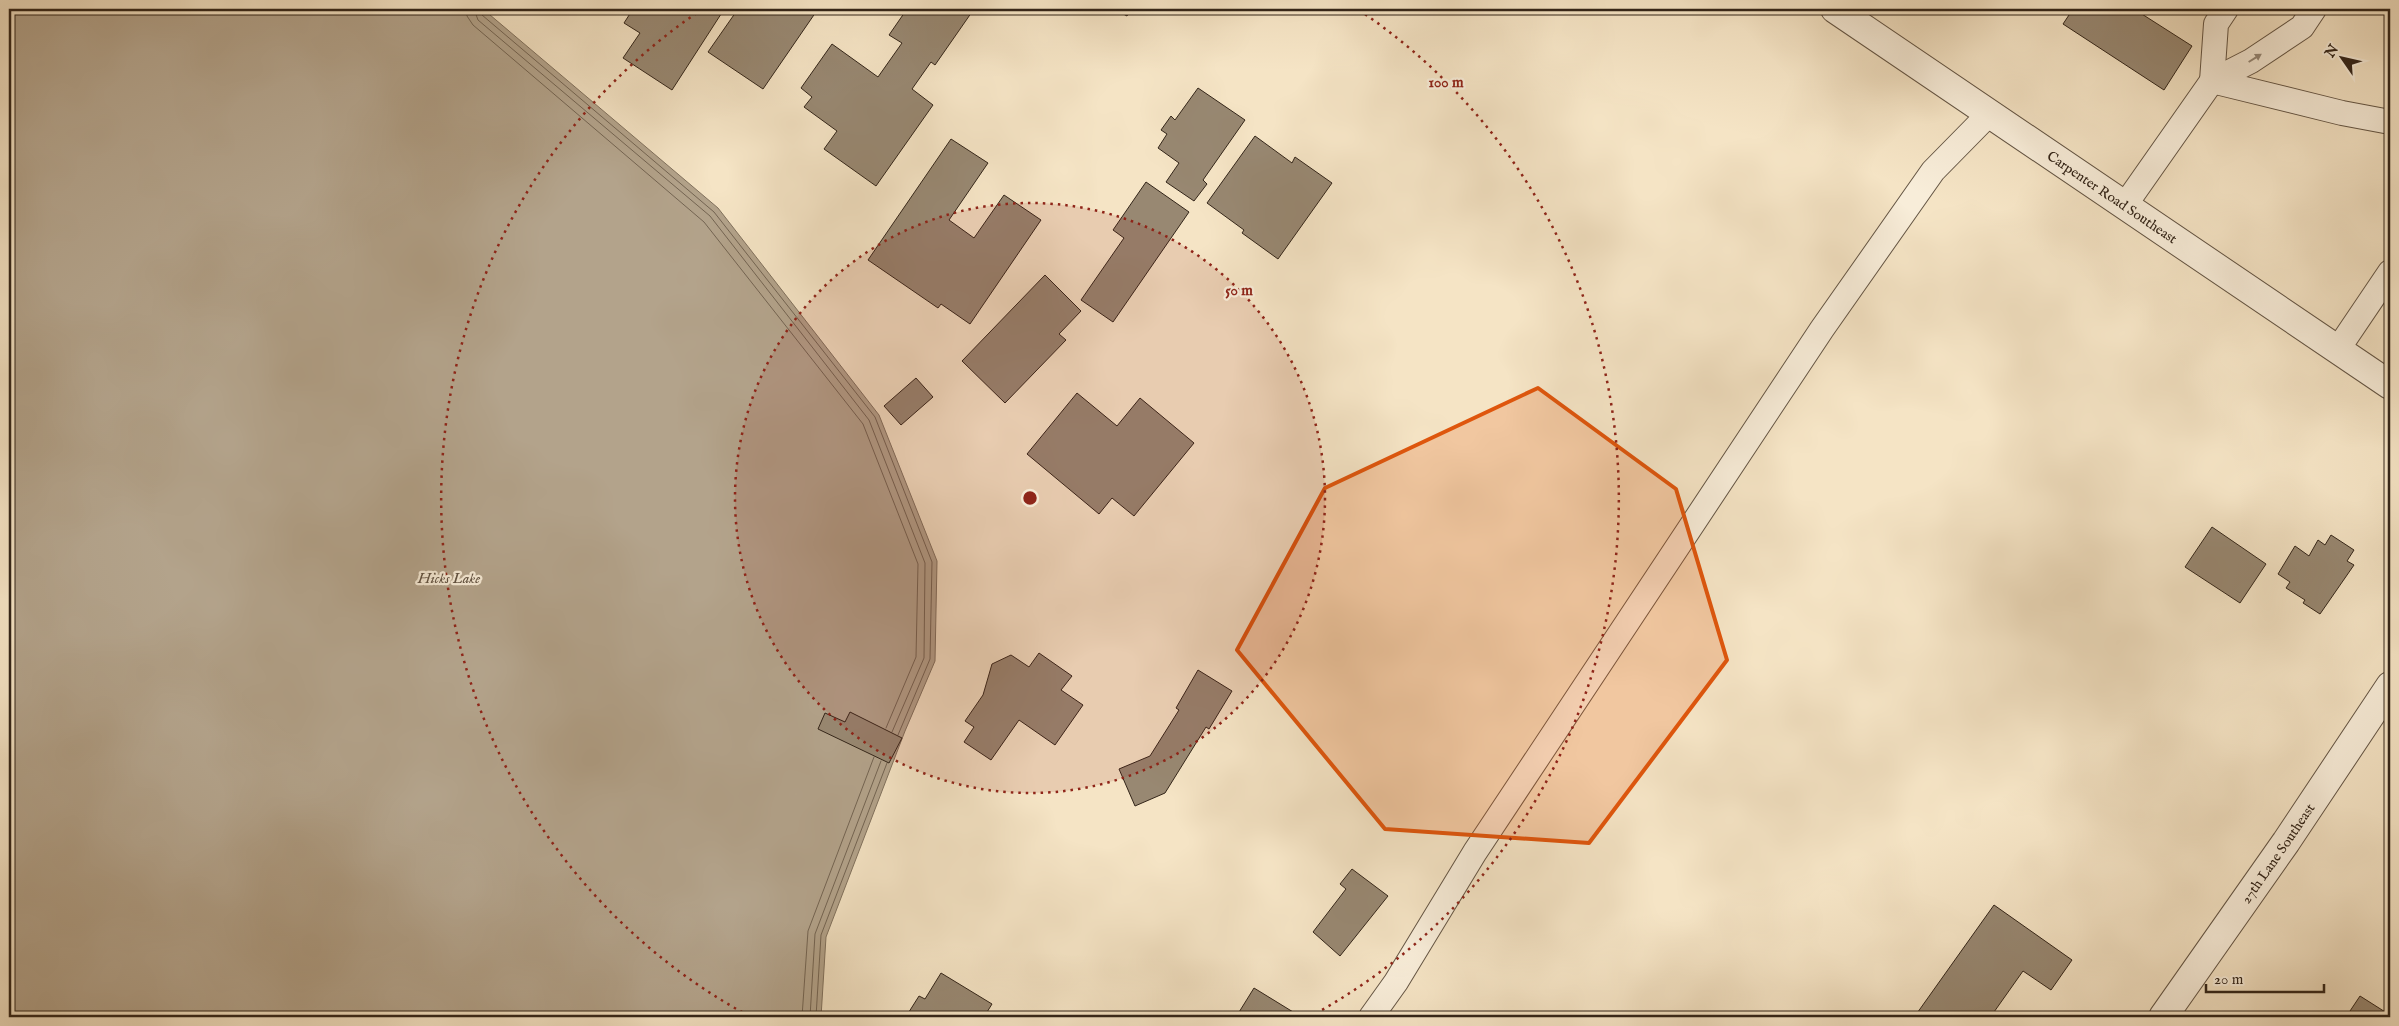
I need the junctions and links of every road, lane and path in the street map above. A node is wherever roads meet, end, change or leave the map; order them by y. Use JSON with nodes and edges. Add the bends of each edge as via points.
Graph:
{"nodes":[{"id":1,"x":1835,"y":9,"type":"edge"},
{"id":2,"x":2226,"y":9,"type":"edge"},
{"id":3,"x":2314,"y":9,"type":"edge"},
{"id":4,"x":2212,"y":81,"type":"junction"},
{"id":5,"x":1990,"y":113,"type":"junction"},
{"id":6,"x":2390,"y":122,"type":"edge"},
{"id":7,"x":2125,"y":205,"type":"junction"},
{"id":8,"x":2390,"y":272,"type":"edge"},
{"id":9,"x":2338,"y":349,"type":"junction"},
{"id":10,"x":2390,"y":385,"type":"edge"},
{"id":11,"x":2390,"y":686,"type":"edge"},
{"id":12,"x":1371,"y":1017,"type":"edge"},
{"id":13,"x":2163,"y":1017,"type":"edge"}],
"edges":[{"from":1,"to":5,"type":"street","name":"Carpenter Road Southeast"},
{"from":2,"to":4,"type":"lane","via":[[2216,24]]},
{"from":4,"to":3,"type":"lane","one_way":true,"via":[[2251,61],[2302,27]]},
{"from":4,"to":6,"type":"lane"},
{"from":4,"to":7,"type":"lane"},
{"from":5,"to":7,"type":"street","name":"Carpenter Road Southeast"},
{"from":5,"to":12,"type":"lane","via":[[1933,171],[1822,329],[1474,852],[1396,982]]},
{"from":7,"to":9,"type":"street","name":"Carpenter Road Southeast"},
{"from":8,"to":9,"type":"lane"},
{"from":9,"to":10,"type":"street","name":"Carpenter Road Southeast"},
{"from":11,"to":13,"type":"street","name":"27th Lane Southeast"}]}
